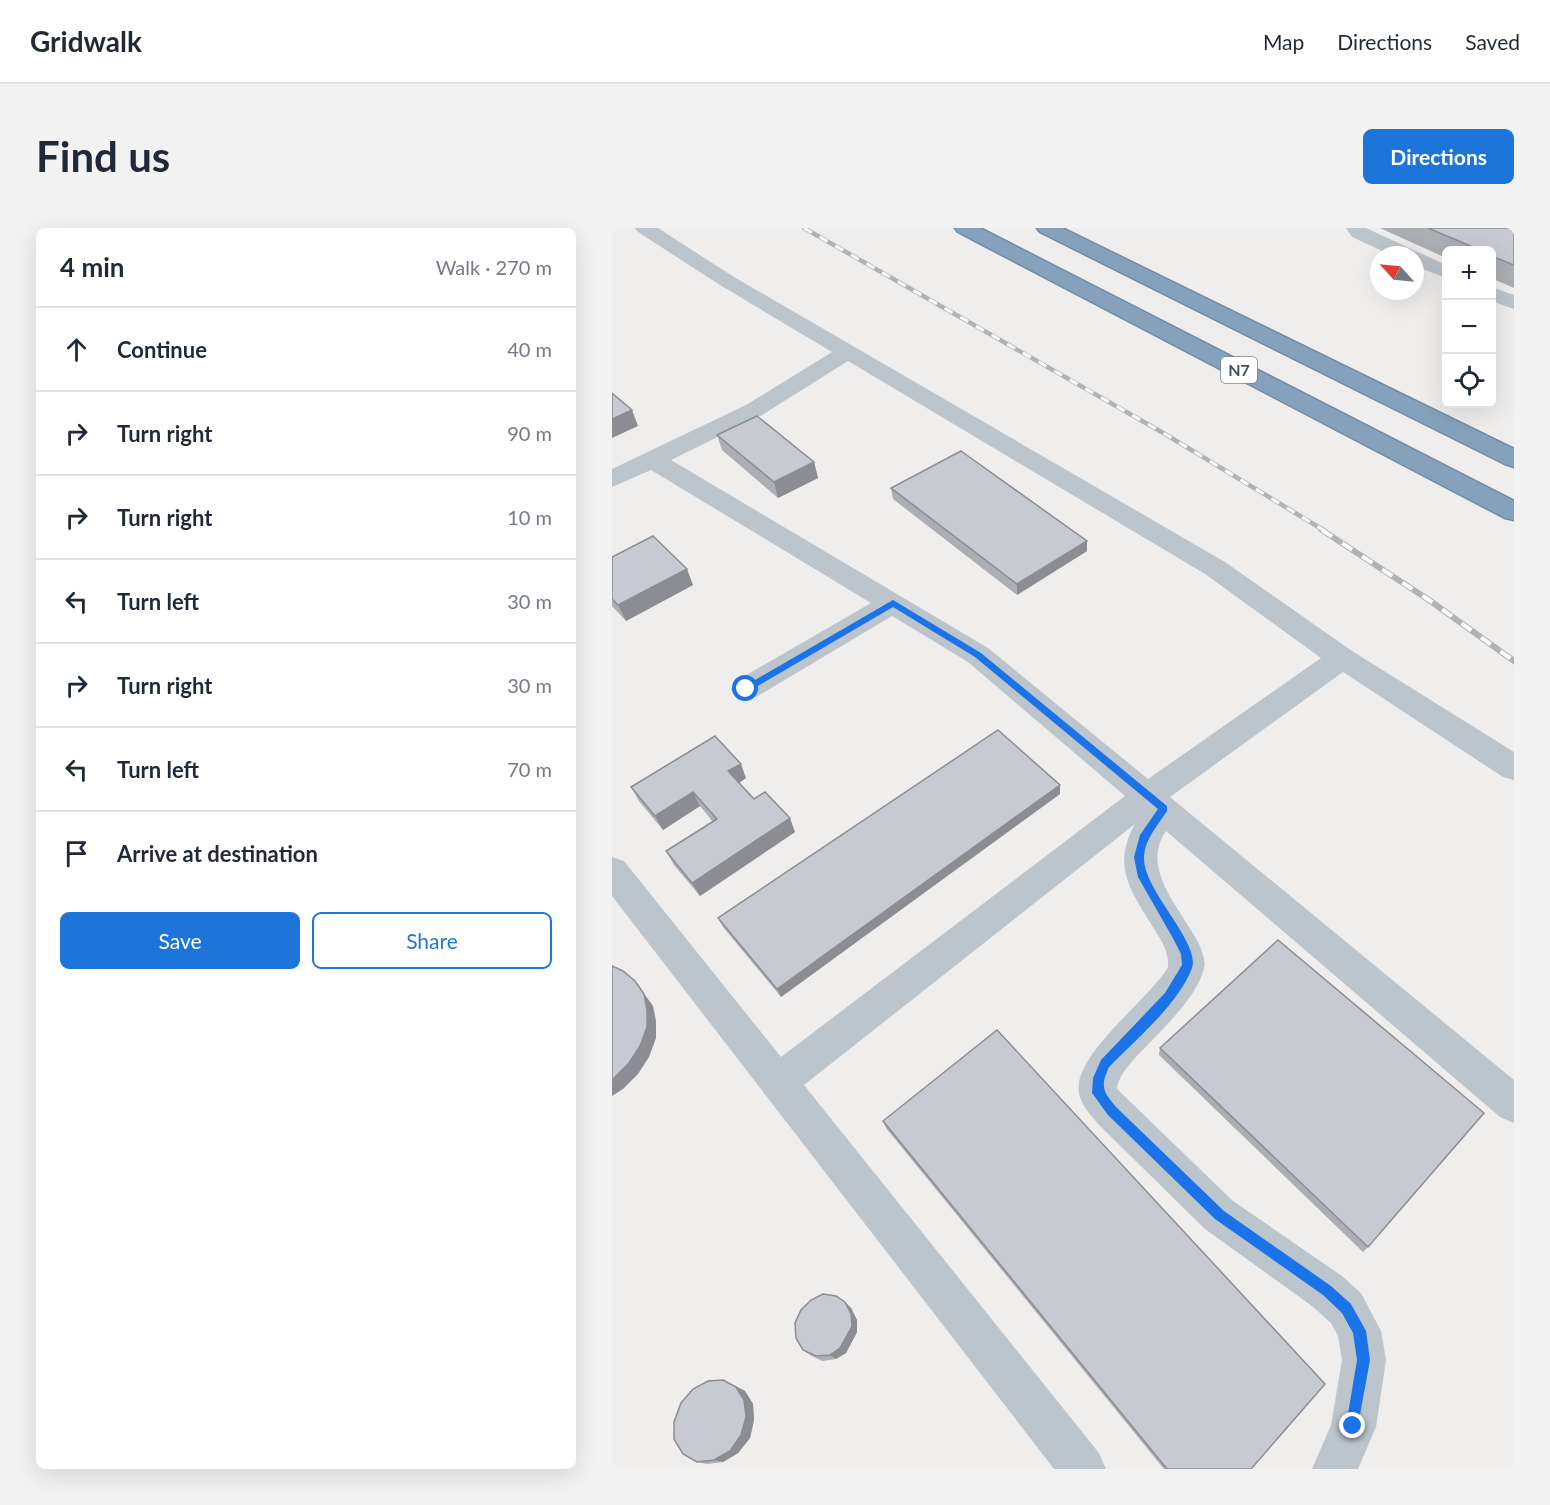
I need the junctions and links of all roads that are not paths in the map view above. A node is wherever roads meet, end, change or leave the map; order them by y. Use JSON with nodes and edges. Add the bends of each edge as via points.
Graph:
{"nodes":[{"id":1,"x":645,"y":228,"type":"edge"},
{"id":2,"x":965,"y":228,"type":"edge"},
{"id":3,"x":1047,"y":228,"type":"edge"},
{"id":4,"x":1356,"y":228,"type":"edge"},
{"id":5,"x":1388,"y":246,"type":"edge"},
{"id":6,"x":1424,"y":262,"type":"edge"},
{"id":7,"x":1442,"y":270,"type":"edge"},
{"id":8,"x":1496,"y":295,"type":"edge"},
{"id":9,"x":1514,"y":303,"type":"edge"},
{"id":10,"x":1171,"y":335,"type":"junction"},
{"id":11,"x":848,"y":352,"type":"junction"},
{"id":12,"x":1514,"y":457,"type":"edge"},
{"id":13,"x":653,"y":460,"type":"junction"},
{"id":14,"x":612,"y":479,"type":"edge"},
{"id":15,"x":1514,"y":512,"type":"edge"},
{"id":16,"x":1514,"y":523,"type":"edge"},
{"id":17,"x":893,"y":603,"type":"junction"},
{"id":18,"x":1342,"y":658,"type":"junction"},
{"id":19,"x":746,"y":689,"type":"dead end"},
{"id":20,"x":1514,"y":768,"type":"edge"},
{"id":21,"x":1156,"y":802,"type":"junction"},
{"id":22,"x":619,"y":895,"type":"edge"},
{"id":23,"x":778,"y":1082,"type":"junction"},
{"id":24,"x":1514,"y":1104,"type":"edge"},
{"id":25,"x":1083,"y":1469,"type":"edge"},
{"id":26,"x":1335,"y":1469,"type":"edge"}],
"edges":[{"from":1,"to":11,"type":"lane"},
{"from":2,"to":10,"type":"highway","number":"N7"},
{"from":3,"to":12,"type":"highway","number":"N7"},
{"from":4,"to":5,"type":"lane"},
{"from":6,"to":7,"type":"lane"},
{"from":8,"to":9,"type":"lane"},
{"from":10,"to":15,"type":"highway","number":"N7"},
{"from":10,"to":16,"type":"highway"},
{"from":11,"to":13,"type":"lane","via":[[754,410]]},
{"from":11,"to":18,"type":"lane","via":[[1215,568]]},
{"from":13,"to":14,"type":"lane"},
{"from":13,"to":17,"type":"lane"},
{"from":17,"to":19,"type":"lane"},
{"from":17,"to":21,"type":"lane","via":[[978,655]]},
{"from":18,"to":20,"type":"lane"},
{"from":18,"to":21,"type":"lane"},
{"from":21,"to":23,"type":"lane"},
{"from":21,"to":24,"type":"lane"},
{"from":21,"to":26,"type":"lane","via":[[1138,857],[1143,877],[1178,936],[1187,966],[1169,997],[1105,1064],[1098,1078],[1098,1093],[1219,1215],[1346,1308],[1359,1331],[1364,1360],[1353,1426]]},
{"from":22,"to":23,"type":"lane"},
{"from":23,"to":25,"type":"lane"}]}
